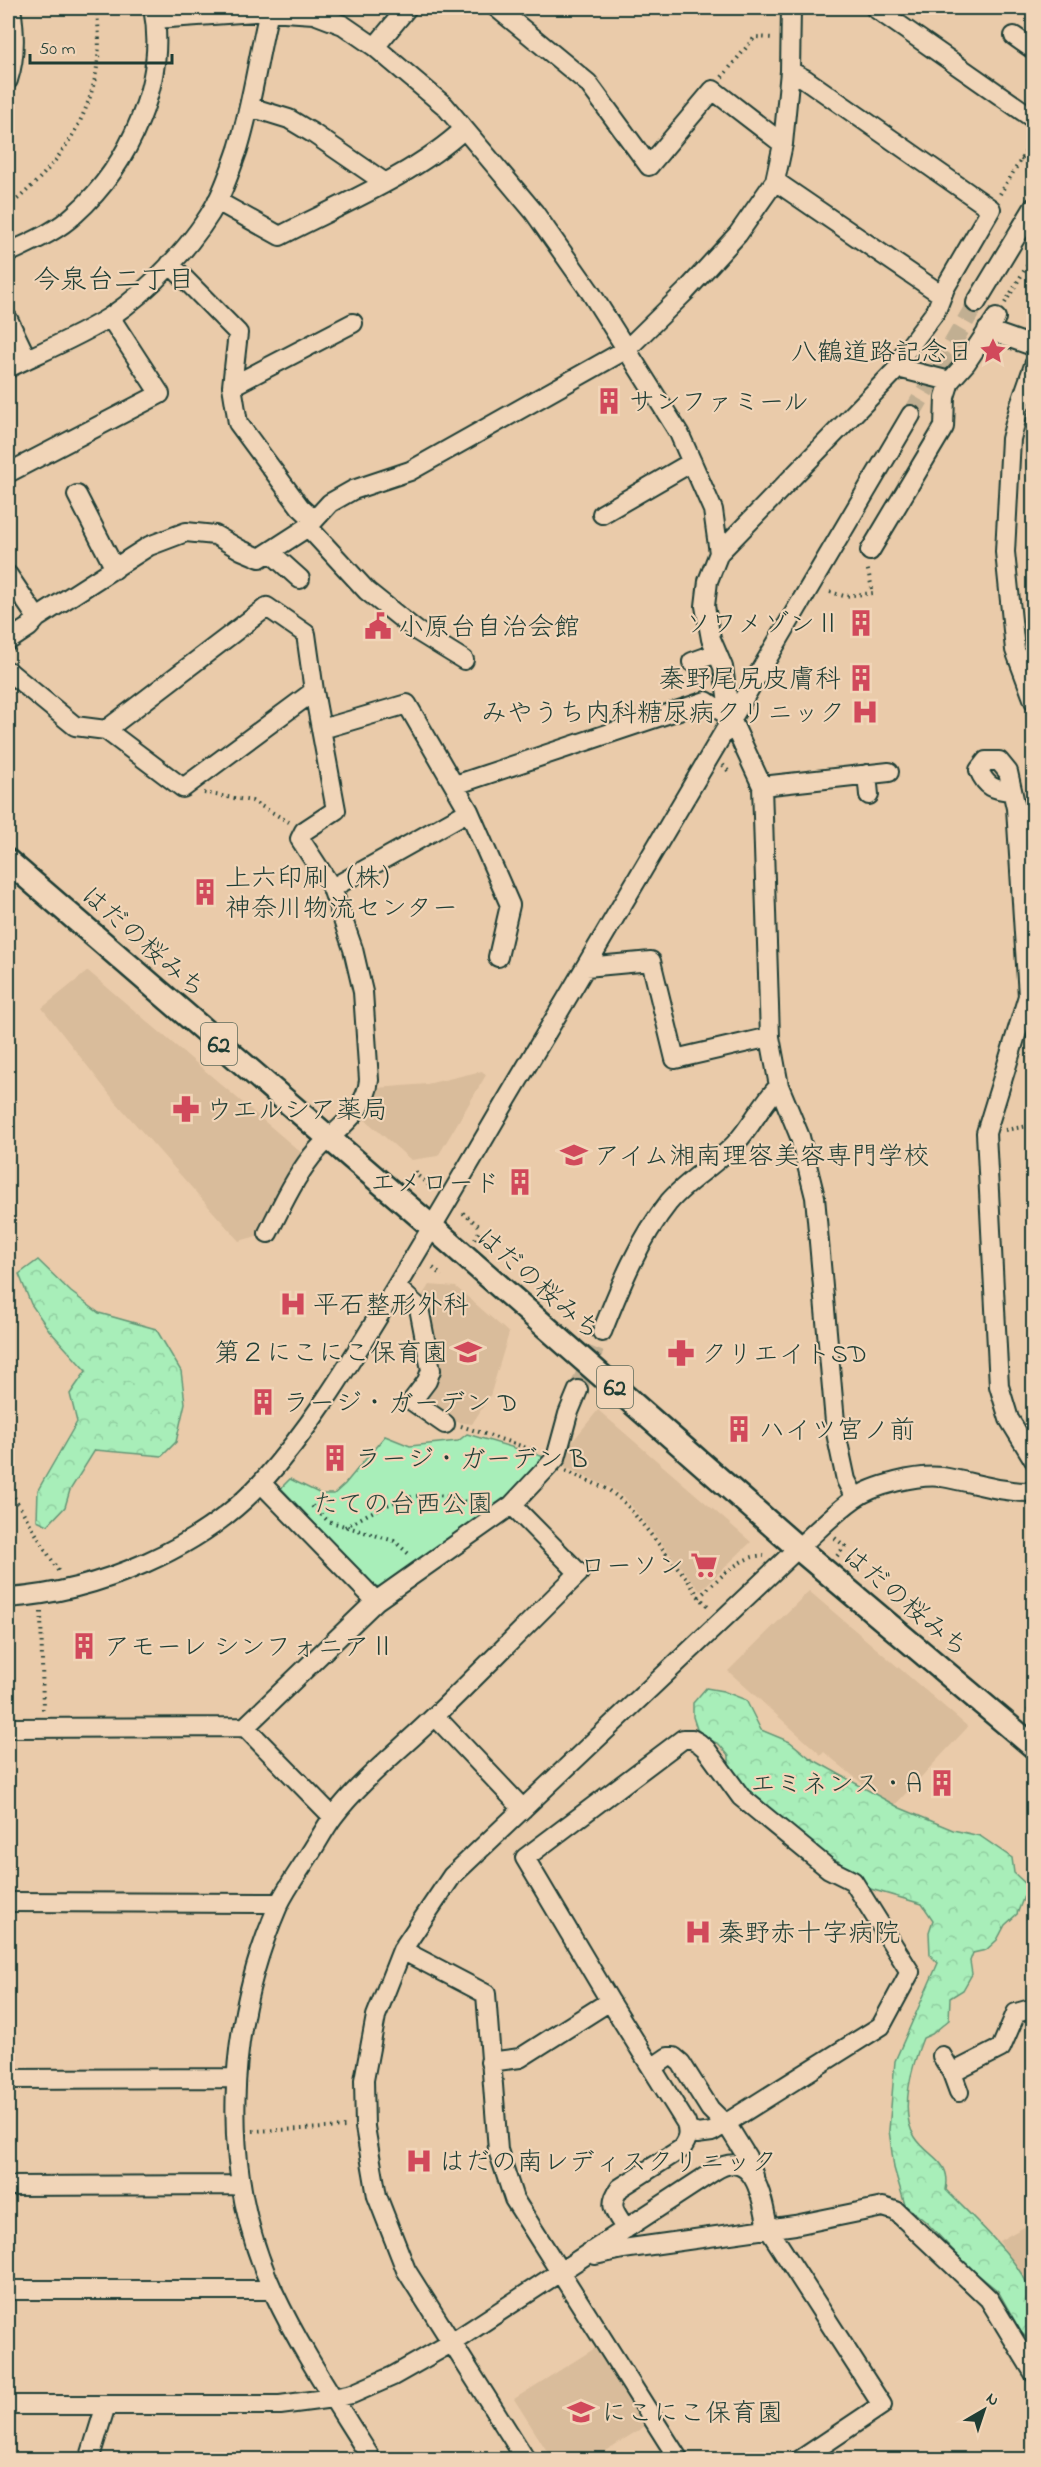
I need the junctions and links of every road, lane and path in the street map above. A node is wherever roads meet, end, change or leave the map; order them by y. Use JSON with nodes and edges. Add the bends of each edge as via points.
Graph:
{"nodes":[{"id":1,"x":11,"y":8,"type":"edge"},
{"id":2,"x":96,"y":8,"type":"edge"},
{"id":3,"x":407,"y":8,"type":"edge"},
{"id":4,"x":497,"y":8,"type":"edge"},
{"id":5,"x":791,"y":8,"type":"edge"},
{"id":6,"x":875,"y":8,"type":"edge"},
{"id":7,"x":269,"y":11,"type":"junction"},
{"id":8,"x":154,"y":13,"type":"edge"},
{"id":9,"x":1014,"y":36,"type":"dead end"},
{"id":10,"x":761,"y":38,"type":"dead end"},
{"id":11,"x":375,"y":47,"type":"junction"},
{"id":12,"x":1034,"y":50,"type":"edge"},
{"id":13,"x":790,"y":71,"type":"junction"},
{"id":14,"x":8,"y":80,"type":"edge"},
{"id":15,"x":712,"y":90,"type":"junction"},
{"id":16,"x":250,"y":107,"type":"junction"},
{"id":17,"x":1034,"y":118,"type":"edge"},
{"id":18,"x":464,"y":129,"type":"junction"},
{"id":19,"x":1034,"y":138,"type":"edge"},
{"id":20,"x":783,"y":144,"type":"junction"},
{"id":21,"x":1021,"y":159,"type":"junction"},
{"id":22,"x":1034,"y":166,"type":"edge"},
{"id":23,"x":775,"y":181,"type":"junction"},
{"id":24,"x":384,"y":182,"type":"junction"},
{"id":25,"x":217,"y":201,"type":"junction"},
{"id":26,"x":995,"y":202,"type":"dead end"},
{"id":27,"x":8,"y":207,"type":"edge"},
{"id":28,"x":1034,"y":207,"type":"edge"},
{"id":29,"x":8,"y":253,"type":"edge"},
{"id":30,"x":1034,"y":254,"type":"edge"},
{"id":31,"x":170,"y":264,"type":"junction"},
{"id":32,"x":942,"y":295,"type":"junction"},
{"id":33,"x":976,"y":303,"type":"tunnel mouth"},
{"id":34,"x":110,"y":317,"type":"junction"},
{"id":35,"x":8,"y":319,"type":"edge"},
{"id":36,"x":353,"y":323,"type":"dead end"},
{"id":37,"x":992,"y":324,"type":"junction"},
{"id":38,"x":1034,"y":348,"type":"edge"},
{"id":39,"x":627,"y":349,"type":"junction"},
{"id":40,"x":27,"y":359,"type":"junction"},
{"id":41,"x":1034,"y":365,"type":"edge"},
{"id":42,"x":8,"y":368,"type":"edge"},
{"id":43,"x":898,"y":368,"type":"junction"},
{"id":44,"x":950,"y":381,"type":"junction"},
{"id":45,"x":232,"y":386,"type":"junction"},
{"id":46,"x":911,"y":415,"type":"tunnel mouth"},
{"id":47,"x":692,"y":462,"type":"junction"},
{"id":48,"x":8,"y":473,"type":"edge"},
{"id":49,"x":77,"y":495,"type":"dead end"},
{"id":50,"x":602,"y":514,"type":"dead end"},
{"id":51,"x":311,"y":524,"type":"junction"},
{"id":52,"x":270,"y":552,"type":"junction"},
{"id":53,"x":718,"y":553,"type":"junction"},
{"id":54,"x":868,"y":557,"type":"joint"},
{"id":55,"x":115,"y":569,"type":"junction"},
{"id":56,"x":8,"y":574,"type":"edge"},
{"id":57,"x":300,"y":579,"type":"dead end"},
{"id":58,"x":830,"y":592,"type":"dead end"},
{"id":59,"x":37,"y":618,"type":"junction"},
{"id":60,"x":8,"y":641,"type":"edge"},
{"id":61,"x":717,"y":653,"type":"junction"},
{"id":62,"x":464,"y":660,"type":"dead end"},
{"id":63,"x":692,"y":662,"type":"dead end"},
{"id":64,"x":8,"y":671,"type":"edge"},
{"id":65,"x":314,"y":691,"type":"junction"},
{"id":66,"x":1034,"y":701,"type":"edge"},
{"id":67,"x":730,"y":717,"type":"junction"},
{"id":68,"x":322,"y":729,"type":"junction"},
{"id":69,"x":106,"y":730,"type":"junction"},
{"id":70,"x":890,"y":772,"type":"dead end"},
{"id":71,"x":867,"y":774,"type":"junction"},
{"id":72,"x":455,"y":785,"type":"junction"},
{"id":73,"x":762,"y":786,"type":"junction"},
{"id":74,"x":1012,"y":791,"type":"dead end"},
{"id":75,"x":207,"y":794,"type":"dead end"},
{"id":76,"x":869,"y":795,"type":"dead end"},
{"id":77,"x":469,"y":811,"type":"junction"},
{"id":78,"x":304,"y":831,"type":"junction"},
{"id":79,"x":8,"y":861,"type":"edge"},
{"id":80,"x":332,"y":888,"type":"junction"},
{"id":81,"x":498,"y":957,"type":"dead end"},
{"id":82,"x":586,"y":967,"type":"junction"},
{"id":83,"x":770,"y":1037,"type":"junction"},
{"id":84,"x":779,"y":1086,"type":"junction"},
{"id":85,"x":1034,"y":1125,"type":"edge"},
{"id":86,"x":987,"y":1133,"type":"junction"},
{"id":87,"x":329,"y":1139,"type":"junction"},
{"id":88,"x":414,"y":1180,"type":"dead end"},
{"id":89,"x":431,"y":1187,"type":"dead end"},
{"id":90,"x":463,"y":1214,"type":"dead end"},
{"id":91,"x":478,"y":1226,"type":"dead end"},
{"id":92,"x":432,"y":1227,"type":"junction"},
{"id":93,"x":268,"y":1233,"type":"dead end"},
{"id":94,"x":433,"y":1268,"type":"dead end"},
{"id":95,"x":442,"y":1276,"type":"dead end"},
{"id":96,"x":396,"y":1287,"type":"junction"},
{"id":97,"x":602,"y":1332,"type":"tunnel mouth"},
{"id":98,"x":578,"y":1390,"type":"tunnel mouth"},
{"id":99,"x":454,"y":1425,"type":"joint"},
{"id":100,"x":547,"y":1459,"type":"junction"},
{"id":101,"x":1034,"y":1460,"type":"edge"},
{"id":102,"x":261,"y":1483,"type":"junction"},
{"id":103,"x":8,"y":1487,"type":"edge"},
{"id":104,"x":1034,"y":1492,"type":"edge"},
{"id":105,"x":855,"y":1498,"type":"junction"},
{"id":106,"x":307,"y":1501,"type":"dead end"},
{"id":107,"x":512,"y":1505,"type":"junction"},
{"id":108,"x":482,"y":1510,"type":"dead end"},
{"id":109,"x":344,"y":1528,"type":"junction"},
{"id":110,"x":834,"y":1537,"type":"dead end"},
{"id":111,"x":798,"y":1548,"type":"junction"},
{"id":112,"x":409,"y":1554,"type":"dead end"},
{"id":113,"x":763,"y":1555,"type":"dead end"},
{"id":114,"x":836,"y":1557,"type":"dead end"},
{"id":115,"x":69,"y":1589,"type":"junction"},
{"id":116,"x":8,"y":1598,"type":"edge"},
{"id":117,"x":699,"y":1598,"type":"junction"},
{"id":118,"x":376,"y":1601,"type":"junction"},
{"id":119,"x":709,"y":1607,"type":"dead end"},
{"id":120,"x":41,"y":1612,"type":"dead end"},
{"id":121,"x":1034,"y":1704,"type":"edge"},
{"id":122,"x":1028,"y":1711,"type":"dead end"},
{"id":123,"x":435,"y":1716,"type":"junction"},
{"id":124,"x":245,"y":1727,"type":"junction"},
{"id":125,"x":8,"y":1728,"type":"edge"},
{"id":126,"x":43,"y":1728,"type":"junction"},
{"id":127,"x":1034,"y":1747,"type":"edge"},
{"id":128,"x":523,"y":1809,"type":"junction"},
{"id":129,"x":333,"y":1816,"type":"junction"},
{"id":130,"x":8,"y":1902,"type":"edge"},
{"id":131,"x":279,"y":1903,"type":"junction"},
{"id":132,"x":402,"y":1950,"type":"junction"},
{"id":133,"x":610,"y":2001,"type":"junction"},
{"id":134,"x":1034,"y":2008,"type":"edge"},
{"id":135,"x":942,"y":2056,"type":"dead end"},
{"id":136,"x":490,"y":2061,"type":"junction"},
{"id":137,"x":652,"y":2068,"type":"junction"},
{"id":138,"x":952,"y":2073,"type":"junction"},
{"id":139,"x":236,"y":2078,"type":"junction"},
{"id":140,"x":8,"y":2079,"type":"edge"},
{"id":141,"x":959,"y":2092,"type":"dead end"},
{"id":142,"x":725,"y":2124,"type":"junction"},
{"id":143,"x":348,"y":2127,"type":"dead end"},
{"id":144,"x":688,"y":2130,"type":"junction"},
{"id":145,"x":237,"y":2132,"type":"junction"},
{"id":146,"x":240,"y":2185,"type":"junction"},
{"id":147,"x":8,"y":2186,"type":"edge"},
{"id":148,"x":758,"y":2186,"type":"junction"},
{"id":149,"x":768,"y":2228,"type":"junction"},
{"id":150,"x":626,"y":2229,"type":"junction"},
{"id":151,"x":584,"y":2257,"type":"junction"},
{"id":152,"x":562,"y":2272,"type":"junction"},
{"id":153,"x":8,"y":2290,"type":"edge"},
{"id":154,"x":273,"y":2290,"type":"junction"},
{"id":155,"x":453,"y":2343,"type":"junction"},
{"id":156,"x":1034,"y":2373,"type":"edge"},
{"id":157,"x":333,"y":2398,"type":"junction"},
{"id":158,"x":106,"y":2404,"type":"junction"},
{"id":159,"x":8,"y":2405,"type":"edge"},
{"id":160,"x":809,"y":2457,"type":"edge"},
{"id":161,"x":89,"y":2460,"type":"edge"},
{"id":162,"x":372,"y":2460,"type":"edge"},
{"id":163,"x":526,"y":2460,"type":"edge"},
{"id":164,"x":679,"y":2460,"type":"edge"}],
"edges":[{"from":1,"to":14,"type":"street","via":[[15,29]]},
{"from":2,"to":27,"type":"path","via":[[100,33],[97,77],[83,117],[56,160],[33,187]]},
{"from":3,"to":11,"type":"street"},
{"from":4,"to":15,"type":"street","via":[[588,83],[649,166]]},
{"from":5,"to":13,"type":"street"},
{"from":6,"to":17,"type":"street"},
{"from":7,"to":8,"type":"street"},
{"from":7,"to":11,"type":"street","via":[[314,14],[343,25]]},
{"from":7,"to":16,"type":"street"},
{"from":8,"to":29,"type":"street","via":[[149,94],[123,158],[74,216]]},
{"from":9,"to":12,"type":"street"},
{"from":10,"to":15,"type":"path","via":[[755,37]]},
{"from":11,"to":18,"type":"street","via":[[445,106]]},
{"from":13,"to":20,"type":"street"},
{"from":13,"to":32,"type":"street","via":[[991,209]]},
{"from":15,"to":20,"type":"street"},
{"from":16,"to":24,"type":"street","via":[[289,119]]},
{"from":16,"to":25,"type":"street"},
{"from":18,"to":24,"type":"street","via":[[444,148]]},
{"from":18,"to":39,"type":"street","via":[[534,212]]},
{"from":19,"to":21,"type":"path"},
{"from":20,"to":23,"type":"street"},
{"from":21,"to":22,"type":"path"},
{"from":21,"to":26,"type":"path"},
{"from":23,"to":32,"type":"street"},
{"from":23,"to":39,"type":"street","via":[[738,234]]},
{"from":24,"to":25,"type":"street","via":[[280,236]]},
{"from":25,"to":31,"type":"street"},
{"from":28,"to":33,"type":"street"},
{"from":30,"to":37,"type":"path"},
{"from":31,"to":34,"type":"street"},
{"from":31,"to":45,"type":"street","via":[[238,333]]},
{"from":32,"to":43,"type":"street","via":[[936,311],[903,355]]},
{"from":34,"to":40,"type":"street"},
{"from":34,"to":48,"type":"street","via":[[160,394]]},
{"from":35,"to":40,"type":"street"},
{"from":36,"to":45,"type":"street"},
{"from":37,"to":38,"type":"street"},
{"from":37,"to":44,"type":"street"},
{"from":39,"to":47,"type":"street","via":[[679,433]]},
{"from":39,"to":51,"type":"street","via":[[410,471],[353,490],[330,503]]},
{"from":40,"to":42,"type":"street"},
{"from":41,"to":66,"type":"street","via":[[1011,439],[1005,552],[1015,650]]},
{"from":43,"to":44,"type":"street"},
{"from":43,"to":53,"type":"street"},
{"from":44,"to":54,"type":"street","via":[[944,427]]},
{"from":45,"to":51,"type":"street","via":[[238,423]]},
{"from":46,"to":67,"type":"street"},
{"from":47,"to":50,"type":"street"},
{"from":47,"to":53,"type":"street","via":[[713,510]]},
{"from":49,"to":55,"type":"street"},
{"from":51,"to":52,"type":"street"},
{"from":51,"to":62,"type":"street","via":[[367,591],[417,631]]},
{"from":52,"to":55,"type":"street","via":[[260,558],[215,535],[186,532],[149,546]]},
{"from":52,"to":57,"type":"street"},
{"from":53,"to":61,"type":"street","via":[[708,581],[705,606]]},
{"from":54,"to":58,"type":"path","via":[[873,593],[844,596]]},
{"from":55,"to":59,"type":"street"},
{"from":56,"to":59,"type":"street"},
{"from":59,"to":60,"type":"street"},
{"from":61,"to":63,"type":"street"},
{"from":61,"to":67,"type":"street","via":[[723,667]]},
{"from":64,"to":69,"type":"street","via":[[75,726]]},
{"from":65,"to":68,"type":"street"},
{"from":65,"to":69,"type":"street","via":[[183,788]]},
{"from":65,"to":69,"type":"street","via":[[306,634],[267,607]]},
{"from":67,"to":72,"type":"street","via":[[706,701]]},
{"from":67,"to":73,"type":"street"},
{"from":67,"to":82,"type":"street"},
{"from":68,"to":72,"type":"street","via":[[407,704]]},
{"from":68,"to":78,"type":"street","via":[[336,810]]},
{"from":70,"to":71,"type":"street"},
{"from":71,"to":73,"type":"street"},
{"from":71,"to":76,"type":"street"},
{"from":72,"to":77,"type":"street"},
{"from":73,"to":83,"type":"street"},
{"from":74,"to":86,"type":"street","via":[[1019,839],[1028,996]]},
{"from":75,"to":78,"type":"path","via":[[252,801]]},
{"from":77,"to":80,"type":"street"},
{"from":77,"to":81,"type":"street","via":[[510,905]]},
{"from":78,"to":80,"type":"street","via":[[300,839]]},
{"from":79,"to":87,"type":"main road","name":"はだの桜みち","number":"62"},
{"from":80,"to":87,"type":"street","via":[[360,973],[369,1080],[363,1101]]},
{"from":82,"to":83,"type":"street","via":[[651,961],[675,1059]]},
{"from":82,"to":92,"type":"street"},
{"from":83,"to":84,"type":"street"},
{"from":84,"to":97,"type":"street","via":[[734,1145],[671,1201],[653,1225]]},
{"from":84,"to":105,"type":"street","via":[[800,1137],[815,1197],[836,1433],[843,1470]]},
{"from":85,"to":86,"type":"path"},
{"from":86,"to":101,"type":"street","via":[[999,1386],[1009,1419]]},
{"from":87,"to":92,"type":"main road","name":"はだの桜みち","number":"62"},
{"from":87,"to":93,"type":"street","via":[[284,1200]]},
{"from":88,"to":89,"type":"path","via":[[416,1173]]},
{"from":90,"to":91,"type":"path","name":"はだの桜みち"},
{"from":92,"to":96,"type":"street"},
{"from":92,"to":111,"type":"main road","name":"はだの桜みち","number":"62"},
{"from":94,"to":95,"type":"path"},
{"from":96,"to":99,"type":"street","via":[[419,1308],[431,1370],[412,1401]]},
{"from":96,"to":102,"type":"street","via":[[315,1415]]},
{"from":98,"to":100,"type":"street","via":[[556,1458]]},
{"from":99,"to":100,"type":"path"},
{"from":100,"to":107,"type":"street"},
{"from":100,"to":117,"type":"path","via":[[609,1490],[626,1504]]},
{"from":102,"to":115,"type":"street","via":[[220,1520],[164,1553],[107,1578]]},
{"from":102,"to":118,"type":"street"},
{"from":103,"to":115,"type":"path"},
{"from":104,"to":105,"type":"street","via":[[923,1477]]},
{"from":105,"to":111,"type":"street"},
{"from":106,"to":109,"type":"path","via":[[328,1521]]},
{"from":107,"to":118,"type":"street"},
{"from":107,"to":123,"type":"street","via":[[579,1573]]},
{"from":108,"to":109,"type":"path","via":[[452,1498],[420,1494],[385,1506]]},
{"from":109,"to":112,"type":"path","via":[[394,1541]]},
{"from":110,"to":114,"type":"path","name":"はだの桜みち","via":[[845,1546]]},
{"from":111,"to":127,"type":"main road","name":"はだの桜みち","number":"62"},
{"from":111,"to":128,"type":"street"},
{"from":113,"to":117,"type":"path","via":[[746,1559]]},
{"from":115,"to":116,"type":"street"},
{"from":117,"to":119,"type":"path"},
{"from":118,"to":124,"type":"street"},
{"from":120,"to":126,"type":"path"},
{"from":121,"to":122,"type":"path"},
{"from":123,"to":128,"type":"street"},
{"from":123,"to":129,"type":"street"},
{"from":124,"to":126,"type":"street"},
{"from":124,"to":129,"type":"street"},
{"from":125,"to":126,"type":"street"},
{"from":128,"to":132,"type":"street","via":[[452,1876]]},
{"from":129,"to":131,"type":"street"},
{"from":130,"to":131,"type":"street"},
{"from":131,"to":139,"type":"street","via":[[245,2007]]},
{"from":132,"to":136,"type":"street","via":[[486,1994]]},
{"from":132,"to":155,"type":"street","via":[[376,2016],[364,2080],[365,2127],[377,2196],[406,2270]]},
{"from":133,"to":136,"type":"street","via":[[520,2058]]},
{"from":133,"to":137,"type":"street"},
{"from":133,"to":142,"type":"street","via":[[525,1858],[683,1739],[692,1739],[706,1749],[741,1797],[829,1869],[853,1881],[910,1972],[881,2026]]},
{"from":134,"to":138,"type":"street","via":[[1016,2013],[1001,2048]]},
{"from":135,"to":138,"type":"street"},
{"from":136,"to":152,"type":"street","via":[[498,2150],[514,2199]]},
{"from":137,"to":142,"type":"street","via":[[674,2057]]},
{"from":137,"to":144,"type":"street"},
{"from":138,"to":141,"type":"street"},
{"from":139,"to":140,"type":"street"},
{"from":139,"to":145,"type":"street"},
{"from":142,"to":144,"type":"street","via":[[712,2132],[697,2134]]},
{"from":142,"to":148,"type":"street","via":[[747,2157]]},
{"from":143,"to":145,"type":"path"},
{"from":144,"to":150,"type":"street","via":[[681,2149],[620,2188],[613,2198],[613,2208]]},
{"from":145,"to":146,"type":"street"},
{"from":146,"to":147,"type":"street"},
{"from":146,"to":154,"type":"street"},
{"from":148,"to":149,"type":"street"},
{"from":148,"to":150,"type":"street","via":[[745,2169],[723,2165]]},
{"from":149,"to":151,"type":"street"},
{"from":149,"to":156,"type":"street","via":[[883,2207],[896,2211],[989,2299]]},
{"from":149,"to":160,"type":"street","via":[[882,2405]]},
{"from":150,"to":151,"type":"street"},
{"from":151,"to":152,"type":"street"},
{"from":152,"to":155,"type":"street"},
{"from":152,"to":164,"type":"street"},
{"from":153,"to":154,"type":"street"},
{"from":154,"to":157,"type":"street"},
{"from":155,"to":157,"type":"street","via":[[393,2376]]},
{"from":155,"to":163,"type":"street"},
{"from":157,"to":158,"type":"street","via":[[280,2405]]},
{"from":157,"to":162,"type":"street"},
{"from":158,"to":159,"type":"street"},
{"from":158,"to":161,"type":"street"}]}
